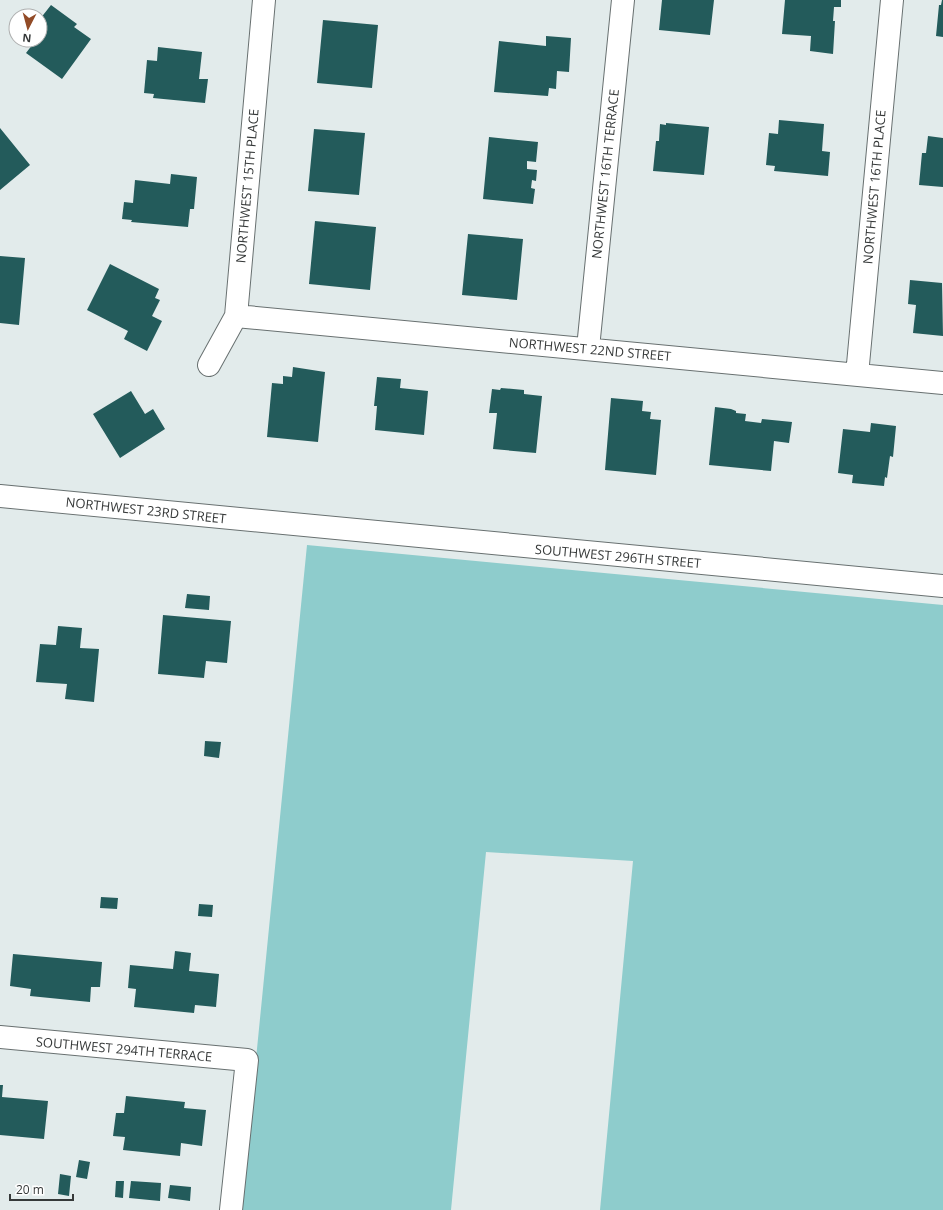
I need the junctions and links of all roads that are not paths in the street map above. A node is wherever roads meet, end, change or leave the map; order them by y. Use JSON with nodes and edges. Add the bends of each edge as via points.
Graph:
{"nodes":[{"id":1,"x":264,"y":0,"type":"edge"},
{"id":2,"x":623,"y":0,"type":"edge"},
{"id":3,"x":892,"y":0,"type":"edge"},
{"id":4,"x":236,"y":316,"type":"junction"},
{"id":5,"x":588,"y":348,"type":"junction"},
{"id":6,"x":209,"y":365,"type":"dead end"},
{"id":7,"x":857,"y":375,"type":"junction"},
{"id":8,"x":943,"y":383,"type":"edge"},
{"id":9,"x":0,"y":496,"type":"edge"},
{"id":10,"x":293,"y":525,"type":"joint"},
{"id":11,"x":943,"y":586,"type":"edge"},
{"id":12,"x":0,"y":1037,"type":"edge"},
{"id":13,"x":232,"y":1210,"type":"edge"}],
"edges":[{"from":1,"to":4,"type":"street","name":"NORTHWEST 15TH PLACE"},
{"from":2,"to":5,"type":"street","name":"NORTHWEST 16TH TERRACE"},
{"from":3,"to":7,"type":"street","name":"NORTHWEST 16TH PLACE"},
{"from":4,"to":5,"type":"street","name":"NORTHWEST 22ND STREET"},
{"from":4,"to":6,"type":"street","name":"NORTHWEST 15TH PLACE"},
{"from":5,"to":7,"type":"street","name":"NORTHWEST 22ND STREET"},
{"from":7,"to":8,"type":"street","name":"NORTHWEST 22ND STREET"},
{"from":9,"to":10,"type":"street","name":"NORTHWEST 23RD STREET"},
{"from":10,"to":11,"type":"street","name":"SOUTHWEST 296TH STREET"},
{"from":12,"to":13,"type":"street","name":"SOUTHWEST 294TH TERRACE","via":[[247,1060]]}]}
